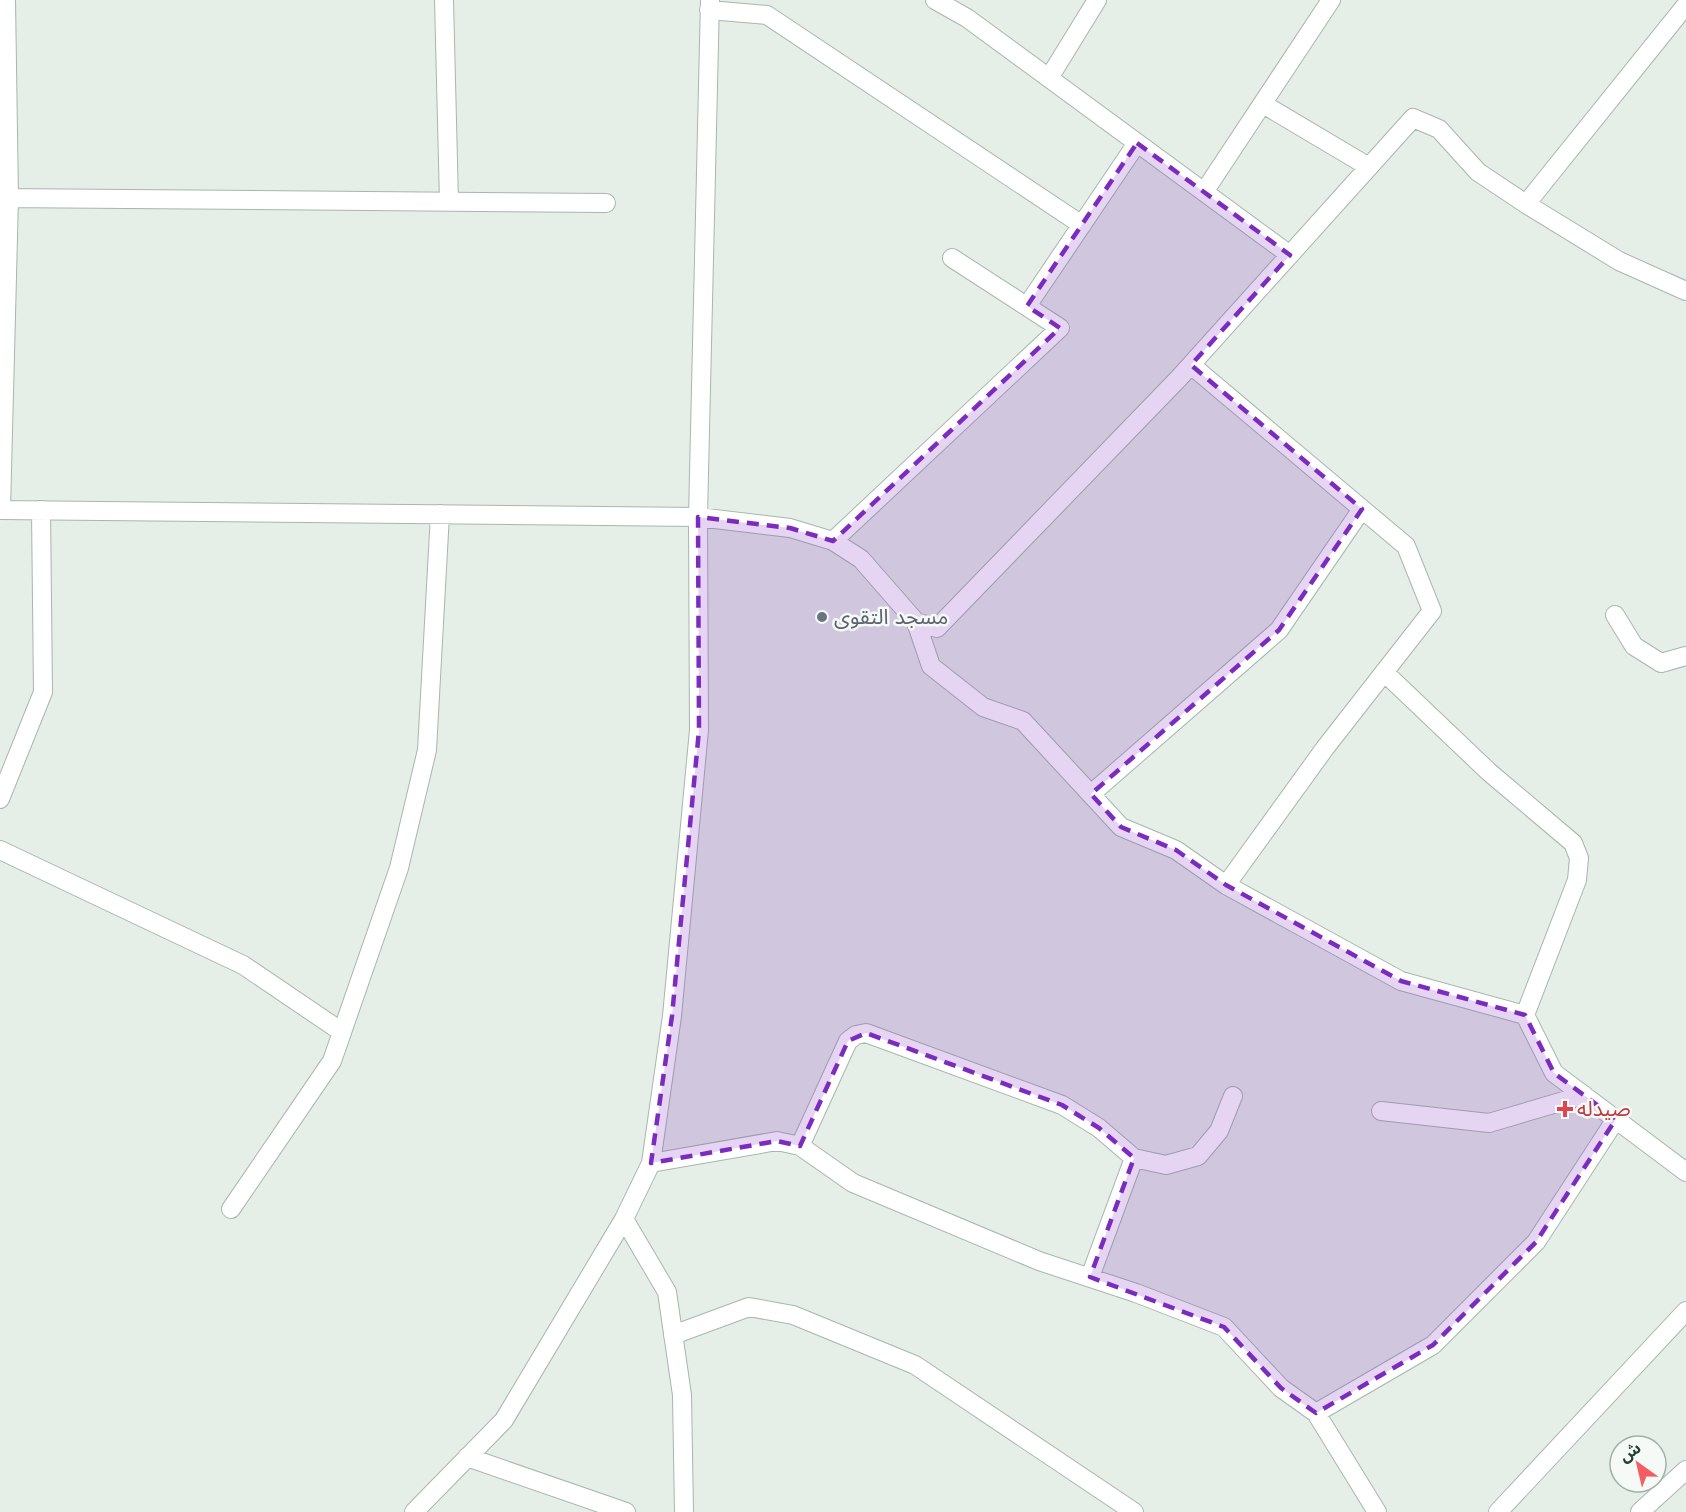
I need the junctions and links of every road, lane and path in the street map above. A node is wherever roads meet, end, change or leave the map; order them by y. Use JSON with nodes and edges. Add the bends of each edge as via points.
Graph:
{"nodes":[{"id":1,"x":6,"y":0,"type":"edge"},
{"id":2,"x":444,"y":0,"type":"edge"},
{"id":3,"x":935,"y":0,"type":"edge"},
{"id":4,"x":1097,"y":0,"type":"edge"},
{"id":5,"x":1331,"y":0,"type":"edge"},
{"id":6,"x":709,"y":5,"type":"edge"},
{"id":7,"x":1686,"y":5,"type":"edge"},
{"id":8,"x":1049,"y":78,"type":"junction"},
{"id":9,"x":1263,"y":104,"type":"junction"},
{"id":10,"x":1137,"y":143,"type":"junction"},
{"id":11,"x":1369,"y":167,"type":"junction"},
{"id":12,"x":1204,"y":192,"type":"junction"},
{"id":13,"x":4,"y":198,"type":"edge"},
{"id":14,"x":449,"y":202,"type":"junction"},
{"id":15,"x":606,"y":203,"type":"dead end"},
{"id":16,"x":1526,"y":204,"type":"junction"},
{"id":17,"x":1082,"y":225,"type":"junction"},
{"id":18,"x":1290,"y":255,"type":"junction"},
{"id":19,"x":952,"y":258,"type":"dead end"},
{"id":20,"x":1686,"y":291,"type":"edge"},
{"id":21,"x":1027,"y":306,"type":"junction"},
{"id":22,"x":1191,"y":365,"type":"junction"},
{"id":23,"x":1362,"y":509,"type":"junction"},
{"id":24,"x":1,"y":510,"type":"edge"},
{"id":25,"x":41,"y":510,"type":"junction"},
{"id":26,"x":440,"y":514,"type":"junction"},
{"id":27,"x":698,"y":517,"type":"junction"},
{"id":28,"x":833,"y":541,"type":"junction"},
{"id":29,"x":1615,"y":615,"type":"dead end"},
{"id":30,"x":916,"y":622,"type":"junction"},
{"id":31,"x":1686,"y":656,"type":"edge"},
{"id":32,"x":1384,"y":672,"type":"junction"},
{"id":33,"x":1091,"y":794,"type":"junction"},
{"id":34,"x":0,"y":799,"type":"edge"},
{"id":35,"x":0,"y":850,"type":"edge"},
{"id":36,"x":1226,"y":885,"type":"junction"},
{"id":37,"x":1525,"y":1015,"type":"junction"},
{"id":38,"x":342,"y":1032,"type":"junction"},
{"id":39,"x":1584,"y":1095,"type":"junction"},
{"id":40,"x":1233,"y":1096,"type":"dead end"},
{"id":41,"x":1381,"y":1111,"type":"dead end"},
{"id":42,"x":1616,"y":1119,"type":"junction"},
{"id":43,"x":800,"y":1146,"type":"junction"},
{"id":44,"x":1134,"y":1158,"type":"junction"},
{"id":45,"x":651,"y":1163,"type":"junction"},
{"id":46,"x":1686,"y":1172,"type":"edge"},
{"id":47,"x":231,"y":1209,"type":"dead end"},
{"id":48,"x":624,"y":1219,"type":"junction"},
{"id":49,"x":1090,"y":1278,"type":"junction"},
{"id":50,"x":1686,"y":1311,"type":"edge"},
{"id":51,"x":673,"y":1335,"type":"junction"},
{"id":52,"x":1316,"y":1413,"type":"junction"},
{"id":53,"x":468,"y":1456,"type":"junction"},
{"id":54,"x":1686,"y":1470,"type":"edge"},
{"id":55,"x":414,"y":1512,"type":"edge"},
{"id":56,"x":626,"y":1512,"type":"edge"},
{"id":57,"x":684,"y":1512,"type":"edge"},
{"id":58,"x":1134,"y":1512,"type":"edge"},
{"id":59,"x":1377,"y":1512,"type":"edge"},
{"id":60,"x":1498,"y":1512,"type":"edge"},
{"id":61,"x":1640,"y":1512,"type":"edge"}],
"edges":[{"from":1,"to":13,"type":"street"},
{"from":2,"to":14,"type":"street"},
{"from":3,"to":8,"type":"street","via":[[967,18]]},
{"from":4,"to":8,"type":"street"},
{"from":5,"to":9,"type":"street"},
{"from":6,"to":17,"type":"street","via":[[767,15]]},
{"from":6,"to":27,"type":"street"},
{"from":7,"to":16,"type":"street"},
{"from":8,"to":10,"type":"street"},
{"from":9,"to":11,"type":"street"},
{"from":9,"to":12,"type":"street"},
{"from":10,"to":12,"type":"street"},
{"from":10,"to":17,"type":"street"},
{"from":11,"to":16,"type":"street","via":[[1413,118],[1440,129],[1478,172]]},
{"from":11,"to":18,"type":"street"},
{"from":12,"to":18,"type":"street"},
{"from":13,"to":14,"type":"street"},
{"from":13,"to":24,"type":"street"},
{"from":14,"to":15,"type":"street"},
{"from":16,"to":20,"type":"street","via":[[1619,261]]},
{"from":17,"to":21,"type":"street"},
{"from":18,"to":22,"type":"street"},
{"from":19,"to":21,"type":"street"},
{"from":21,"to":28,"type":"street","via":[[1060,328]]},
{"from":22,"to":23,"type":"street"},
{"from":22,"to":30,"type":"street","via":[[937,628]]},
{"from":23,"to":32,"type":"street","via":[[1406,546],[1432,612]]},
{"from":23,"to":33,"type":"street","via":[[1279,630]]},
{"from":24,"to":25,"type":"street"},
{"from":25,"to":26,"type":"street"},
{"from":25,"to":34,"type":"street","via":[[43,692]]},
{"from":26,"to":27,"type":"street"},
{"from":26,"to":38,"type":"street","via":[[427,750],[399,868]]},
{"from":27,"to":28,"type":"street","via":[[790,528]]},
{"from":27,"to":45,"type":"street","via":[[699,730],[672,1016]]},
{"from":28,"to":30,"type":"street","via":[[861,559]]},
{"from":29,"to":31,"type":"street","via":[[1634,646],[1661,663]]},
{"from":30,"to":33,"type":"street","via":[[931,666],[983,707],[1023,721]]},
{"from":32,"to":36,"type":"street"},
{"from":32,"to":37,"type":"street","via":[[1489,772],[1573,843],[1579,858],[1576,880]]},
{"from":33,"to":36,"type":"street","via":[[1121,826],[1176,850]]},
{"from":35,"to":38,"type":"street","via":[[243,965]]},
{"from":36,"to":37,"type":"street","via":[[1401,981]]},
{"from":37,"to":39,"type":"street","via":[[1554,1073]]},
{"from":38,"to":47,"type":"street","via":[[332,1061]]},
{"from":39,"to":41,"type":"street","via":[[1489,1123]]},
{"from":39,"to":42,"type":"street"},
{"from":40,"to":44,"type":"street","via":[[1219,1131],[1198,1156],[1166,1165]]},
{"from":42,"to":46,"type":"street"},
{"from":42,"to":52,"type":"street","via":[[1536,1242],[1433,1345]]},
{"from":43,"to":44,"type":"street","via":[[848,1041],[866,1033],[1062,1105],[1099,1128]]},
{"from":43,"to":45,"type":"street","via":[[777,1141]]},
{"from":43,"to":49,"type":"street","via":[[853,1183],[1039,1261]]},
{"from":44,"to":49,"type":"street"},
{"from":45,"to":48,"type":"street"},
{"from":48,"to":51,"type":"street","via":[[667,1292]]},
{"from":48,"to":53,"type":"street","via":[[504,1420]]},
{"from":49,"to":52,"type":"street","via":[[1224,1327],[1281,1388]]},
{"from":50,"to":60,"type":"street"},
{"from":51,"to":57,"type":"street","via":[[682,1395]]},
{"from":51,"to":58,"type":"street","via":[[749,1307],[794,1315],[915,1365]]},
{"from":52,"to":59,"type":"street"},
{"from":53,"to":55,"type":"street"},
{"from":53,"to":56,"type":"street"},
{"from":54,"to":61,"type":"street"}]}
